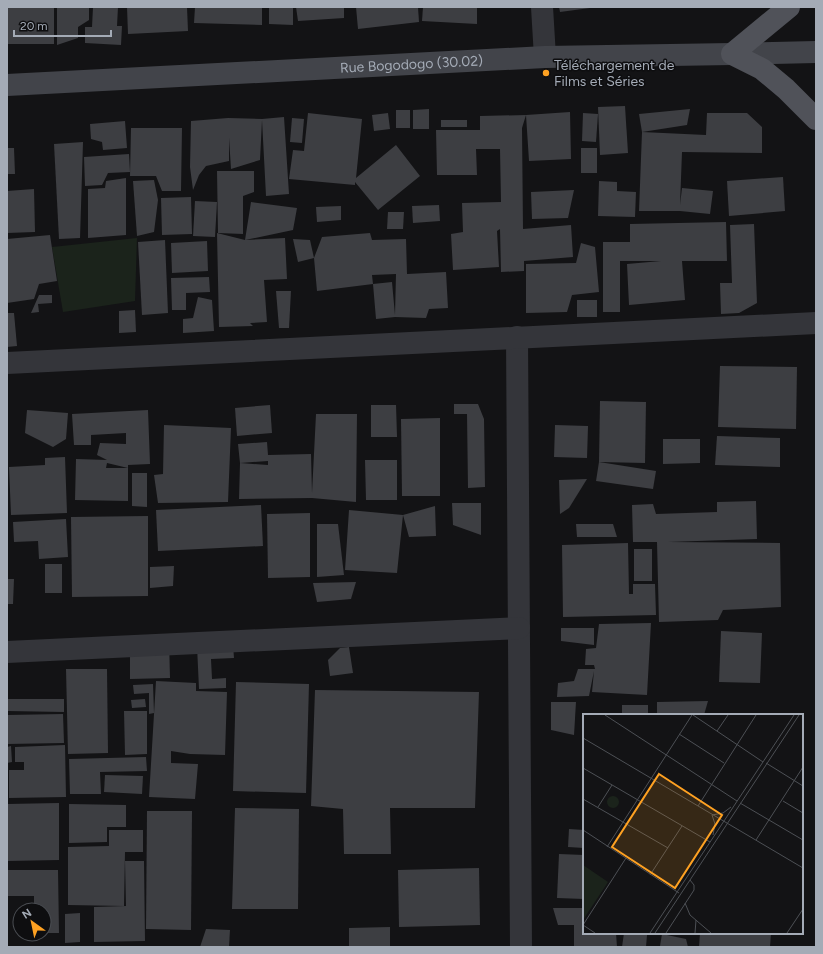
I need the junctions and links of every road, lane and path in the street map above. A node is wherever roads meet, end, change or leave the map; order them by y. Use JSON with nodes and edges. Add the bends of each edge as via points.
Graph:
{"nodes":[{"id":1,"x":542,"y":7,"type":"edge"},
{"id":2,"x":789,"y":7,"type":"edge"},
{"id":3,"x":816,"y":52,"type":"edge"},
{"id":4,"x":732,"y":54,"type":"junction"},
{"id":5,"x":545,"y":57,"type":"junction"},
{"id":6,"x":7,"y":85,"type":"edge"},
{"id":7,"x":816,"y":119,"type":"edge"},
{"id":8,"x":816,"y":323,"type":"edge"},
{"id":9,"x":516,"y":337,"type":"junction"},
{"id":10,"x":7,"y":363,"type":"edge"},
{"id":11,"x":519,"y":628,"type":"junction"},
{"id":12,"x":7,"y":652,"type":"edge"},
{"id":13,"x":521,"y":947,"type":"edge"}],
"edges":[{"from":1,"to":5,"type":"street"},
{"from":2,"to":4,"type":"main road"},
{"from":3,"to":4,"type":"street","name":"Rue Bogodogo (30.02)"},
{"from":4,"to":5,"type":"street","name":"Rue Bogodogo (30.02)"},
{"from":4,"to":7,"type":"main road","via":[[762,69]]},
{"from":5,"to":6,"type":"street","name":"Rue Bogodogo (30.02)"},
{"from":8,"to":9,"type":"street"},
{"from":9,"to":10,"type":"street"},
{"from":9,"to":11,"type":"street"},
{"from":11,"to":12,"type":"street"},
{"from":11,"to":13,"type":"street"}]}
